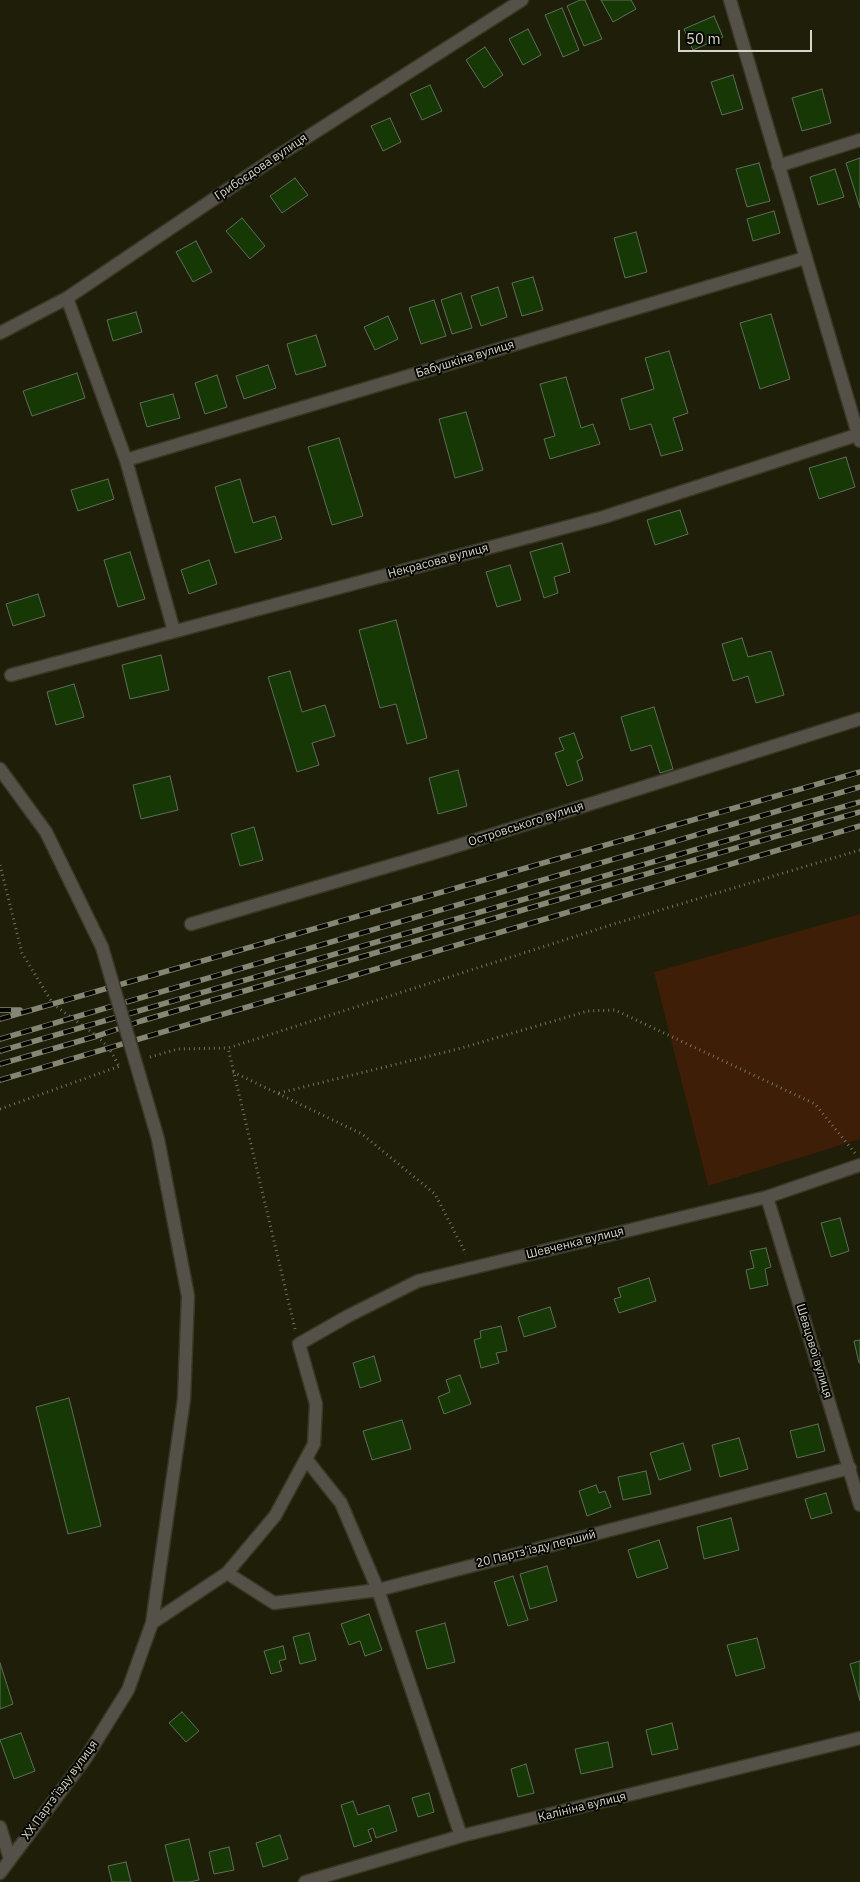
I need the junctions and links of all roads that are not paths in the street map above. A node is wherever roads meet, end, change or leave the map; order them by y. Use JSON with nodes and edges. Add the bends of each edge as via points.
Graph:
{"nodes":[{"id":1,"x":522,"y":0,"type":"edge"},
{"id":2,"x":730,"y":0,"type":"edge"},
{"id":3,"x":860,"y":140,"type":"edge"},
{"id":4,"x":778,"y":166,"type":"junction"},
{"id":5,"x":804,"y":258,"type":"junction"},
{"id":6,"x":67,"y":298,"type":"junction"},
{"id":7,"x":0,"y":333,"type":"edge"},
{"id":8,"x":859,"y":438,"type":"edge"},
{"id":9,"x":126,"y":460,"type":"junction"},
{"id":10,"x":174,"y":631,"type":"junction"},
{"id":11,"x":11,"y":675,"type":"dead end"},
{"id":12,"x":860,"y":719,"type":"edge"},
{"id":13,"x":0,"y":769,"type":"edge"},
{"id":14,"x":191,"y":924,"type":"dead end"},
{"id":15,"x":860,"y":1165,"type":"edge"},
{"id":16,"x":767,"y":1197,"type":"junction"},
{"id":17,"x":306,"y":1459,"type":"junction"},
{"id":18,"x":850,"y":1468,"type":"junction"},
{"id":19,"x":860,"y":1505,"type":"edge"},
{"id":20,"x":227,"y":1574,"type":"junction"},
{"id":21,"x":378,"y":1590,"type":"junction"},
{"id":22,"x":152,"y":1623,"type":"junction"},
{"id":23,"x":860,"y":1738,"type":"edge"},
{"id":24,"x":0,"y":1828,"type":"edge"},
{"id":25,"x":461,"y":1836,"type":"junction"},
{"id":26,"x":10,"y":1859,"type":"junction"},
{"id":27,"x":0,"y":1873,"type":"edge"},
{"id":28,"x":305,"y":1882,"type":"edge"}],
"edges":[{"from":1,"to":6,"type":"street","name":"Грибоєдова вулиця","via":[[273,159]]},
{"from":2,"to":4,"type":"street"},
{"from":3,"to":4,"type":"street"},
{"from":4,"to":5,"type":"street"},
{"from":5,"to":8,"type":"street"},
{"from":5,"to":9,"type":"street","name":"Бабушкіна вулиця"},
{"from":6,"to":7,"type":"street","name":"Грибоєдова вулиця"},
{"from":6,"to":9,"type":"street"},
{"from":8,"to":10,"type":"street","name":"Некрасова вулиця","via":[[604,517]]},
{"from":9,"to":10,"type":"street"},
{"from":10,"to":11,"type":"street","name":"Некрасова вулиця"},
{"from":12,"to":14,"type":"street","name":"Островського вулиця","via":[[447,849]]},
{"from":13,"to":22,"type":"street","name":"XX Партз’їзду вулиця","bridge":true,"via":[[46,832],[102,947],[158,1139],[188,1296],[184,1399]]},
{"from":15,"to":16,"type":"street","name":"Шевченка вулиця"},
{"from":16,"to":17,"type":"street","name":"Шевченка вулиця","via":[[418,1282],[348,1316],[299,1344],[316,1404],[314,1444]]},
{"from":16,"to":18,"type":"street","name":"Шевцової вулиця"},
{"from":17,"to":20,"type":"street","via":[[274,1516]]},
{"from":17,"to":21,"type":"street","via":[[341,1503]]},
{"from":18,"to":19,"type":"street","name":"Шевцової вулиця"},
{"from":18,"to":21,"type":"street","name":"20 Партз'їзду перший"},
{"from":20,"to":21,"type":"street","name":"20 Партз'їзду перший","via":[[274,1602]]},
{"from":20,"to":22,"type":"street"},
{"from":21,"to":25,"type":"street"},
{"from":22,"to":26,"type":"street","name":"XX Партз’їзду вулиця","via":[[128,1690],[85,1759]]},
{"from":23,"to":25,"type":"street","name":"Калініна вулиця"},
{"from":24,"to":26,"type":"street"},
{"from":25,"to":28,"type":"street","name":"Калініна вулиця"},
{"from":26,"to":27,"type":"street","name":"XX Партз’їзду вулиця"}]}
